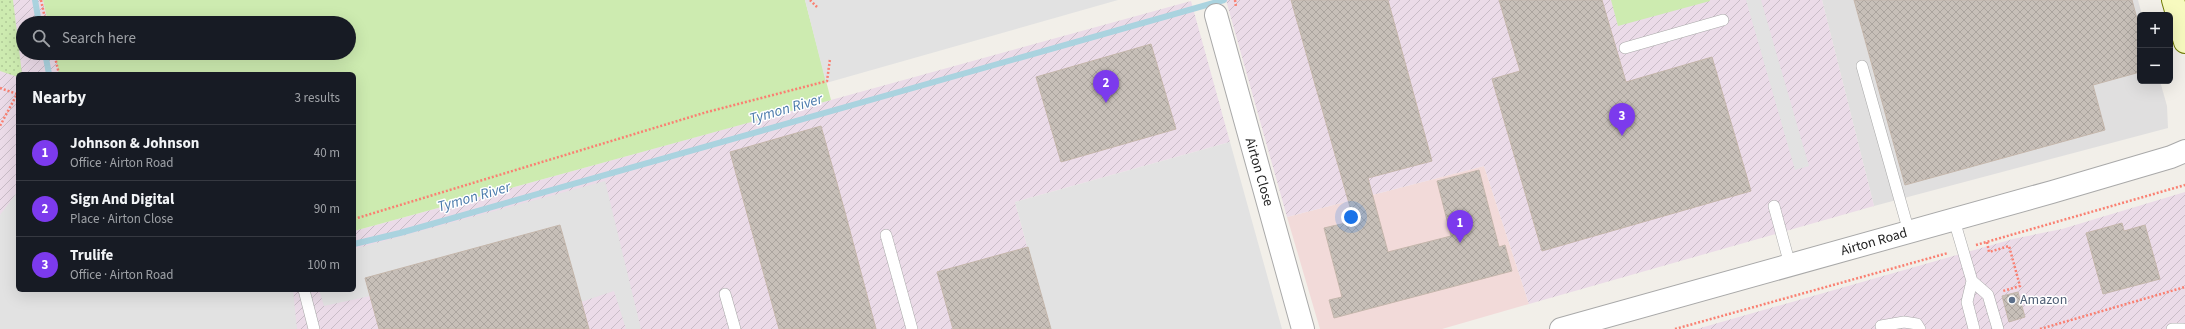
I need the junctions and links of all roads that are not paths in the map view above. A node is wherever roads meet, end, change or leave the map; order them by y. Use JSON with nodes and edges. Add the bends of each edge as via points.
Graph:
{"nodes":[{"id":1,"x":2173,"y":0,"type":"edge"},
{"id":2,"x":1216,"y":15,"type":"dead end"},
{"id":3,"x":1723,"y":20,"type":"dead end"},
{"id":4,"x":2185,"y":42,"type":"edge"},
{"id":5,"x":1625,"y":48,"type":"dead end"},
{"id":6,"x":1862,"y":66,"type":"dead end"},
{"id":7,"x":2185,"y":151,"type":"edge"},
{"id":8,"x":1774,"y":206,"type":"dead end"},
{"id":9,"x":1954,"y":220,"type":"junction"},
{"id":10,"x":1909,"y":232,"type":"junction"},
{"id":11,"x":886,"y":235,"type":"dead end"},
{"id":12,"x":1790,"y":265,"type":"junction"},
{"id":13,"x":1972,"y":281,"type":"junction"},
{"id":14,"x":305,"y":292,"type":"edge"},
{"id":15,"x":725,"y":294,"type":"dead end"},
{"id":16,"x":1881,"y":326,"type":"dead end"},
{"id":17,"x":314,"y":329,"type":"edge"},
{"id":18,"x":735,"y":329,"type":"edge"},
{"id":19,"x":912,"y":329,"type":"edge"},
{"id":20,"x":1303,"y":329,"type":"edge"},
{"id":21,"x":1561,"y":329,"type":"edge"},
{"id":22,"x":1920,"y":329,"type":"edge"},
{"id":23,"x":1974,"y":329,"type":"edge"},
{"id":24,"x":1998,"y":329,"type":"edge"},
{"id":25,"x":2172,"y":329,"type":"edge"},
{"id":26,"x":2183,"y":329,"type":"edge"}],
"edges":[{"from":1,"to":4,"type":"main road"},
{"from":2,"to":20,"type":"street","name":"Airton Close"},
{"from":3,"to":5,"type":"lane"},
{"from":6,"to":10,"type":"lane"},
{"from":7,"to":9,"type":"street","name":"Airton Road"},
{"from":8,"to":12,"type":"lane"},
{"from":9,"to":10,"type":"street","name":"Airton Road"},
{"from":9,"to":13,"type":"lane"},
{"from":10,"to":12,"type":"street","name":"Airton Road"},
{"from":11,"to":19,"type":"lane"},
{"from":12,"to":21,"type":"street","name":"Airton Road"},
{"from":13,"to":23,"type":"lane","via":[[1967,302]]},
{"from":13,"to":24,"type":"lane","via":[[1988,295]]},
{"from":14,"to":17,"type":"lane"},
{"from":15,"to":18,"type":"lane"},
{"from":16,"to":22,"type":"lane","via":[[1904,322],[1917,324]]},
{"from":25,"to":26,"type":"lane"}]}
